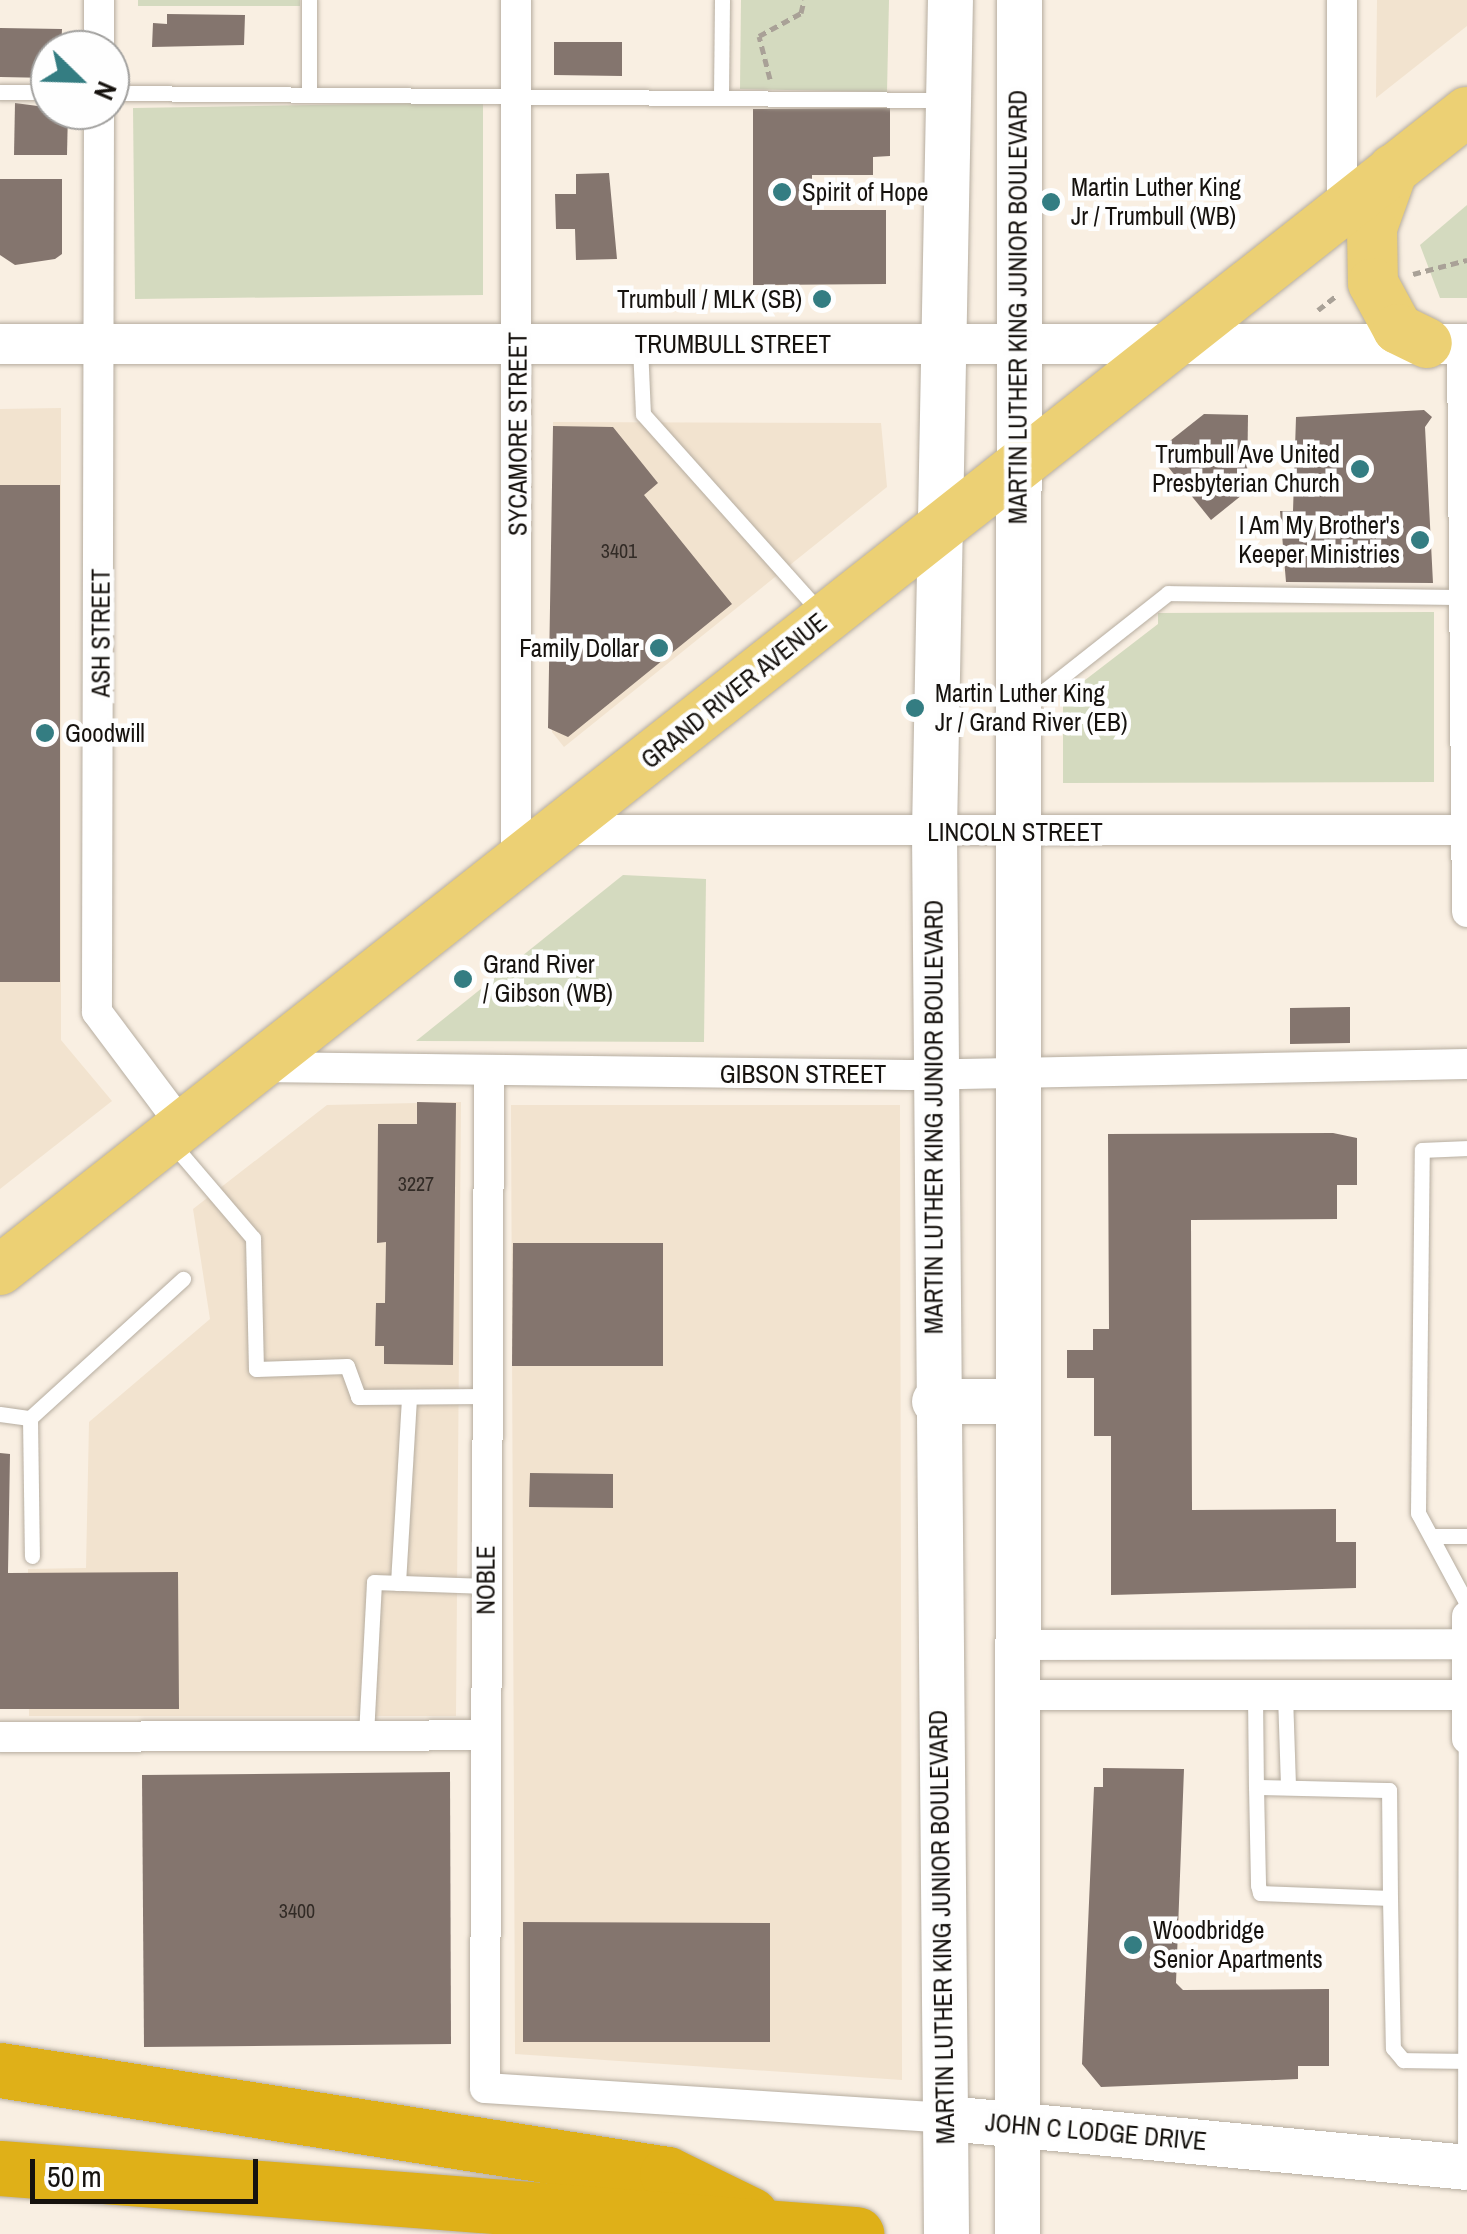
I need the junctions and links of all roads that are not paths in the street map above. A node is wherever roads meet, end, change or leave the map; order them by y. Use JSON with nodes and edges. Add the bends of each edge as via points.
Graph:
{"nodes":[{"id":1,"x":99,"y":0,"type":"edge"},
{"id":2,"x":309,"y":0,"type":"edge"},
{"id":3,"x":516,"y":0,"type":"edge"},
{"id":4,"x":722,"y":0,"type":"edge"},
{"id":5,"x":950,"y":0,"type":"edge"},
{"id":6,"x":1019,"y":0,"type":"edge"},
{"id":7,"x":1342,"y":0,"type":"edge"},
{"id":8,"x":99,"y":30,"type":"edge"},
{"id":9,"x":0,"y":92,"type":"edge"},
{"id":10,"x":30,"y":92,"type":"edge"},
{"id":11,"x":130,"y":92,"type":"edge"},
{"id":12,"x":309,"y":92,"type":"junction"},
{"id":13,"x":515,"y":93,"type":"junction"},
{"id":14,"x":721,"y":96,"type":"junction"},
{"id":15,"x":948,"y":100,"type":"junction"},
{"id":16,"x":1467,"y":112,"type":"edge"},
{"id":17,"x":99,"y":130,"type":"edge"},
{"id":18,"x":1393,"y":169,"type":"junction"},
{"id":19,"x":1342,"y":210,"type":"junction"},
{"id":20,"x":1452,"y":343,"type":"edge"},
{"id":21,"x":0,"y":344,"type":"edge"},
{"id":22,"x":104,"y":344,"type":"junction"},
{"id":23,"x":518,"y":344,"type":"junction"},
{"id":24,"x":945,"y":344,"type":"junction"},
{"id":25,"x":1018,"y":344,"type":"junction"},
{"id":26,"x":1166,"y":344,"type":"junction"},
{"id":27,"x":640,"y":345,"type":"junction"},
{"id":28,"x":1017,"y":464,"type":"junction"},
{"id":29,"x":1465,"y":497,"type":"edge"},
{"id":30,"x":936,"y":527,"type":"junction"},
{"id":31,"x":1466,"y":597,"type":"edge"},
{"id":32,"x":824,"y":618,"type":"junction"},
{"id":33,"x":1016,"y":712,"type":"junction"},
{"id":34,"x":564,"y":830,"type":"junction"},
{"id":35,"x":1467,"y":830,"type":"edge"},
{"id":36,"x":934,"y":831,"type":"junction"},
{"id":37,"x":1016,"y":832,"type":"junction"},
{"id":38,"x":516,"y":868,"type":"junction"},
{"id":39,"x":1467,"y":912,"type":"edge"},
{"id":40,"x":1467,"y":1064,"type":"edge"},
{"id":41,"x":259,"y":1067,"type":"junction"},
{"id":42,"x":934,"y":1070,"type":"junction"},
{"id":43,"x":489,"y":1071,"type":"junction"},
{"id":44,"x":1015,"y":1071,"type":"junction"},
{"id":45,"x":176,"y":1133,"type":"junction"},
{"id":46,"x":1467,"y":1148,"type":"edge"},
{"id":47,"x":0,"y":1270,"type":"edge"},
{"id":48,"x":182,"y":1279,"type":"dead end"},
{"id":49,"x":486,"y":1396,"type":"junction"},
{"id":50,"x":409,"y":1398,"type":"junction"},
{"id":51,"x":934,"y":1401,"type":"junction"},
{"id":52,"x":1015,"y":1401,"type":"junction"},
{"id":53,"x":0,"y":1414,"type":"edge"},
{"id":54,"x":30,"y":1418,"type":"junction"},
{"id":55,"x":1430,"y":1536,"type":"junction"},
{"id":56,"x":1467,"y":1536,"type":"edge"},
{"id":57,"x":32,"y":1556,"type":"dead end"},
{"id":58,"x":398,"y":1582,"type":"junction"},
{"id":59,"x":486,"y":1586,"type":"junction"},
{"id":60,"x":1467,"y":1601,"type":"edge"},
{"id":61,"x":1467,"y":1616,"type":"edge"},
{"id":62,"x":1014,"y":1644,"type":"junction"},
{"id":63,"x":1466,"y":1644,"type":"edge"},
{"id":64,"x":1014,"y":1695,"type":"junction"},
{"id":65,"x":1254,"y":1695,"type":"junction"},
{"id":66,"x":1285,"y":1695,"type":"junction"},
{"id":67,"x":1466,"y":1695,"type":"edge"},
{"id":68,"x":366,"y":1735,"type":"junction"},
{"id":69,"x":485,"y":1735,"type":"junction"},
{"id":70,"x":0,"y":1736,"type":"edge"},
{"id":71,"x":1466,"y":1739,"type":"edge"},
{"id":72,"x":1256,"y":1787,"type":"junction"},
{"id":73,"x":1288,"y":1787,"type":"junction"},
{"id":74,"x":1466,"y":1896,"type":"edge"},
{"id":75,"x":1390,"y":1898,"type":"junction"},
{"id":76,"x":1465,"y":2061,"type":"edge"},
{"id":77,"x":0,"y":2070,"type":"edge"},
{"id":78,"x":485,"y":2088,"type":"joint"},
{"id":79,"x":947,"y":2118,"type":"junction"},
{"id":80,"x":1013,"y":2125,"type":"junction"},
{"id":81,"x":1466,"y":2167,"type":"edge"},
{"id":82,"x":0,"y":2168,"type":"edge"},
{"id":83,"x":776,"y":2228,"type":"junction"},
{"id":84,"x":856,"y":2234,"type":"edge"},
{"id":85,"x":946,"y":2234,"type":"edge"},
{"id":86,"x":1017,"y":2234,"type":"edge"}],
"edges":[{"from":1,"to":8,"type":"street"},
{"from":2,"to":12,"type":"lane"},
{"from":3,"to":13,"type":"street","name":"SYCAMORE STREET"},
{"from":4,"to":14,"type":"lane"},
{"from":5,"to":15,"type":"main road","name":"MARTIN LUTHER KING JUNIOR BOULEVARD"},
{"from":6,"to":25,"type":"main road","name":"MARTIN LUTHER KING JUNIOR BOULEVARD"},
{"from":7,"to":19,"type":"street"},
{"from":9,"to":10,"type":"lane"},
{"from":11,"to":12,"type":"lane"},
{"from":12,"to":13,"type":"lane"},
{"from":13,"to":14,"type":"lane"},
{"from":13,"to":23,"type":"street","name":"SYCAMORE STREET"},
{"from":14,"to":15,"type":"lane"},
{"from":15,"to":24,"type":"main road","name":"MARTIN LUTHER KING JUNIOR BOULEVARD"},
{"from":16,"to":18,"type":"main road","name":"GRAND RIVER AVENUE"},
{"from":17,"to":22,"type":"street","name":"ASH STREET"},
{"from":18,"to":19,"type":"main road","name":"GRAND RIVER AVENUE"},
{"from":18,"to":20,"type":"main road","via":[[1372,228],[1374,284],[1398,330]]},
{"from":19,"to":26,"type":"main road","name":"GRAND RIVER AVENUE"},
{"from":20,"to":26,"type":"street","name":"TRUMBULL STREET"},
{"from":20,"to":29,"type":"street"},
{"from":21,"to":22,"type":"street","name":"TRUMBULL STREET"},
{"from":22,"to":23,"type":"street","name":"TRUMBULL STREET"},
{"from":22,"to":45,"type":"street","name":"ASH STREET","via":[[98,1012]]},
{"from":23,"to":27,"type":"street","name":"TRUMBULL STREET"},
{"from":23,"to":38,"type":"street","name":"SYCAMORE STREET"},
{"from":24,"to":25,"type":"street","name":"TRUMBULL STREET"},
{"from":24,"to":27,"type":"street","name":"TRUMBULL STREET"},
{"from":24,"to":30,"type":"main road","name":"MARTIN LUTHER KING JUNIOR BOULEVARD"},
{"from":25,"to":26,"type":"street","name":"TRUMBULL STREET"},
{"from":25,"to":28,"type":"main road","name":"MARTIN LUTHER KING JUNIOR BOULEVARD"},
{"from":26,"to":28,"type":"main road","name":"GRAND RIVER AVENUE"},
{"from":27,"to":32,"type":"lane","via":[[643,414]]},
{"from":28,"to":30,"type":"main road","name":"GRAND RIVER AVENUE"},
{"from":28,"to":33,"type":"main road","name":"MARTIN LUTHER KING JUNIOR BOULEVARD"},
{"from":29,"to":31,"type":"street"},
{"from":30,"to":32,"type":"main road","name":"GRAND RIVER AVENUE"},
{"from":30,"to":36,"type":"main road","name":"MARTIN LUTHER KING JUNIOR BOULEVARD"},
{"from":31,"to":33,"type":"lane","via":[[1168,593]]},
{"from":31,"to":35,"type":"street"},
{"from":32,"to":34,"type":"main road","name":"GRAND RIVER AVENUE"},
{"from":33,"to":37,"type":"main road","name":"MARTIN LUTHER KING JUNIOR BOULEVARD"},
{"from":34,"to":36,"type":"street","name":"LINCOLN STREET"},
{"from":34,"to":38,"type":"main road","name":"GRAND RIVER AVENUE"},
{"from":35,"to":37,"type":"street","name":"LINCOLN STREET"},
{"from":35,"to":39,"type":"street"},
{"from":36,"to":37,"type":"street","name":"LINCOLN STREET"},
{"from":36,"to":42,"type":"main road","name":"MARTIN LUTHER KING JUNIOR BOULEVARD"},
{"from":37,"to":44,"type":"main road","name":"MARTIN LUTHER KING JUNIOR BOULEVARD"},
{"from":38,"to":41,"type":"main road","name":"GRAND RIVER AVENUE"},
{"from":40,"to":44,"type":"street","name":"GIBSON STREET"},
{"from":41,"to":43,"type":"street","name":"GIBSON STREET"},
{"from":41,"to":45,"type":"main road","name":"GRAND RIVER AVENUE"},
{"from":42,"to":43,"type":"street","name":"GIBSON STREET"},
{"from":42,"to":44,"type":"street","name":"GIBSON STREET"},
{"from":42,"to":51,"type":"main road","name":"MARTIN LUTHER KING JUNIOR BOULEVARD"},
{"from":43,"to":49,"type":"street","name":"NOBLE"},
{"from":44,"to":52,"type":"main road","name":"MARTIN LUTHER KING JUNIOR BOULEVARD"},
{"from":45,"to":47,"type":"main road","name":"GRAND RIVER AVENUE"},
{"from":45,"to":50,"type":"lane","via":[[252,1238],[256,1369],[346,1366],[358,1397]]},
{"from":46,"to":55,"type":"lane","via":[[1422,1150],[1418,1513]]},
{"from":48,"to":54,"type":"lane"},
{"from":49,"to":50,"type":"lane"},
{"from":49,"to":59,"type":"street","name":"NOBLE"},
{"from":50,"to":58,"type":"lane"},
{"from":51,"to":52,"type":"main road"},
{"from":51,"to":79,"type":"main road","name":"MARTIN LUTHER KING JUNIOR BOULEVARD"},
{"from":52,"to":62,"type":"main road","name":"MARTIN LUTHER KING JUNIOR BOULEVARD"},
{"from":53,"to":54,"type":"lane"},
{"from":54,"to":57,"type":"lane"},
{"from":55,"to":56,"type":"lane"},
{"from":55,"to":60,"type":"lane"},
{"from":58,"to":59,"type":"lane"},
{"from":58,"to":68,"type":"lane","via":[[374,1582]]},
{"from":59,"to":69,"type":"street","name":"NOBLE"},
{"from":60,"to":61,"type":"lane"},
{"from":61,"to":63,"type":"street"},
{"from":62,"to":63,"type":"street"},
{"from":62,"to":64,"type":"main road","name":"MARTIN LUTHER KING JUNIOR BOULEVARD"},
{"from":63,"to":67,"type":"street"},
{"from":64,"to":65,"type":"street"},
{"from":64,"to":80,"type":"main road","name":"MARTIN LUTHER KING JUNIOR BOULEVARD"},
{"from":65,"to":66,"type":"street"},
{"from":65,"to":72,"type":"lane"},
{"from":66,"to":67,"type":"street"},
{"from":66,"to":73,"type":"lane"},
{"from":67,"to":71,"type":"street"},
{"from":68,"to":69,"type":"street"},
{"from":68,"to":70,"type":"street"},
{"from":69,"to":78,"type":"street","name":"NOBLE"},
{"from":71,"to":74,"type":"lane"},
{"from":72,"to":73,"type":"lane"},
{"from":72,"to":75,"type":"lane","via":[[1260,1893]]},
{"from":73,"to":75,"type":"lane","via":[[1389,1790]]},
{"from":74,"to":76,"type":"lane"},
{"from":75,"to":76,"type":"lane","via":[[1392,2048],[1403,2060]]},
{"from":76,"to":81,"type":"lane"},
{"from":77,"to":83,"type":"highway","via":[[666,2174]]},
{"from":78,"to":79,"type":"street","name":"JOHN C LODGE DRIVE"},
{"from":79,"to":80,"type":"main road","name":"JOHN C LODGE DRIVE"},
{"from":79,"to":85,"type":"main road","name":"MARTIN LUTHER KING JUNIOR BOULEVARD"},
{"from":80,"to":81,"type":"main road","name":"JOHN C LODGE DRIVE"},
{"from":80,"to":86,"type":"main road","name":"MARTIN LUTHER KING JUNIOR BOULEVARD"},
{"from":82,"to":83,"type":"highway"},
{"from":83,"to":84,"type":"highway"}]}
